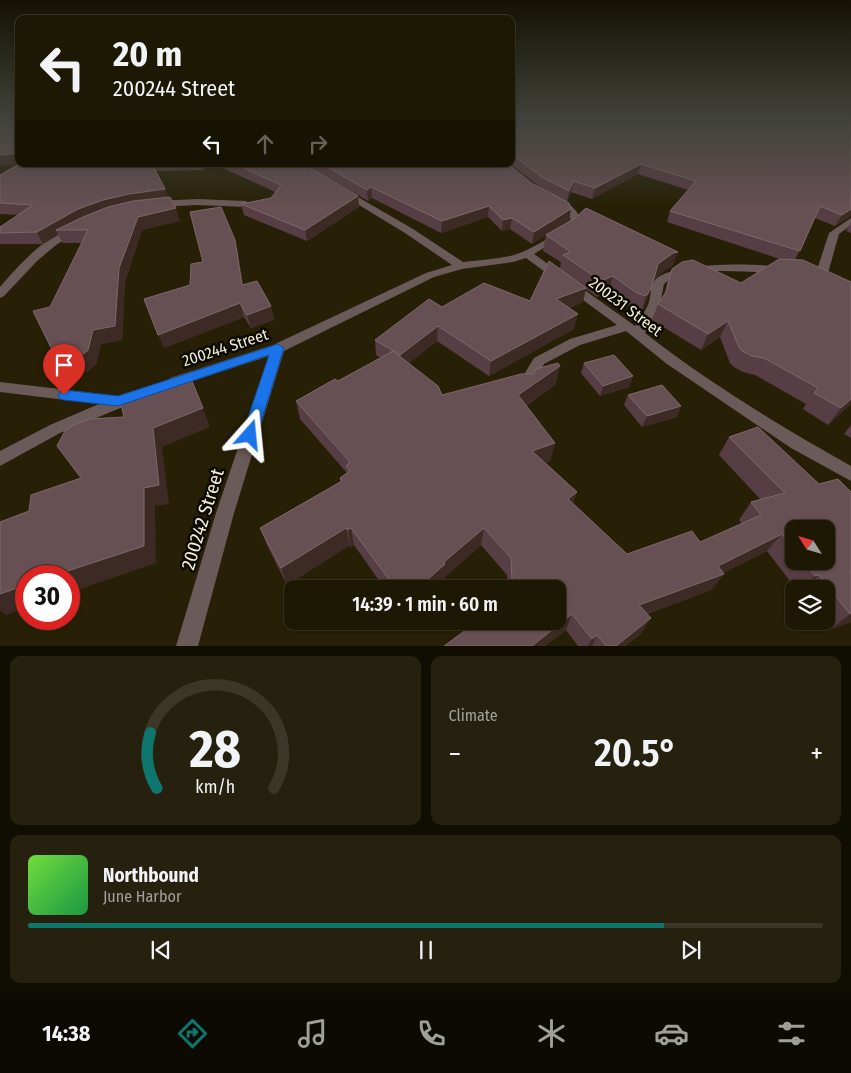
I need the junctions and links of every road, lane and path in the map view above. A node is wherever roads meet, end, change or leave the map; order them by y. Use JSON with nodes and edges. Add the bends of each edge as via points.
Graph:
{"nodes":[{"id":1,"x":336,"y":187,"type":"edge"},
{"id":2,"x":551,"y":198,"type":"edge"},
{"id":3,"x":246,"y":204,"type":"edge"},
{"id":4,"x":144,"y":205,"type":"edge"},
{"id":5,"x":851,"y":221,"type":"edge"},
{"id":6,"x":86,"y":224,"type":"edge"},
{"id":7,"x":527,"y":254,"type":"junction"},
{"id":8,"x":461,"y":266,"type":"junction"},
{"id":9,"x":790,"y":270,"type":"edge"},
{"id":10,"x":806,"y":272,"type":"edge"},
{"id":11,"x":0,"y":294,"type":"edge"},
{"id":12,"x":632,"y":330,"type":"junction"},
{"id":13,"x":278,"y":348,"type":"junction"},
{"id":14,"x":165,"y":385,"type":"edge"},
{"id":15,"x":524,"y":386,"type":"edge"},
{"id":16,"x":0,"y":387,"type":"edge"},
{"id":17,"x":146,"y":392,"type":"edge"},
{"id":18,"x":118,"y":401,"type":"junction"},
{"id":19,"x":0,"y":459,"type":"edge"},
{"id":20,"x":851,"y":474,"type":"edge"},
{"id":21,"x":187,"y":646,"type":"edge"}],
"edges":[{"from":1,"to":8,"type":"street"},
{"from":2,"to":7,"type":"street","via":[[572,210],[576,222]]},
{"from":3,"to":4,"type":"street"},
{"from":5,"to":10,"type":"street","via":[[834,233],[826,274]]},
{"from":6,"to":11,"type":"street","via":[[58,238],[35,256]]},
{"from":7,"to":8,"type":"street"},
{"from":7,"to":12,"type":"street","name":"200231 Street"},
{"from":8,"to":13,"type":"street","name":"200244 Street","via":[[430,275]]},
{"from":9,"to":12,"type":"street","via":[[691,269],[672,272],[660,281],[653,307]]},
{"from":12,"to":15,"type":"street","via":[[576,342],[539,360]]},
{"from":12,"to":20,"type":"street","name":"200231 Street","via":[[750,413]]},
{"from":13,"to":14,"type":"street","name":"200244 Street"},
{"from":13,"to":21,"type":"street","name":"200242 Street","via":[[225,513]]},
{"from":16,"to":18,"type":"street"},
{"from":17,"to":18,"type":"street"},
{"from":18,"to":19,"type":"street","via":[[55,429]]}]}
